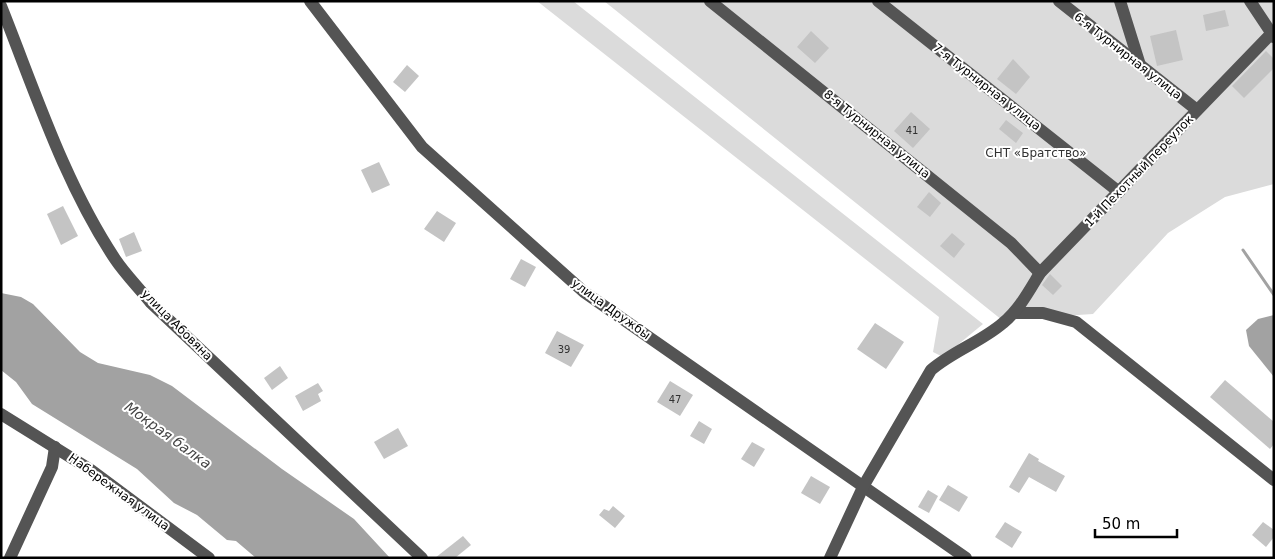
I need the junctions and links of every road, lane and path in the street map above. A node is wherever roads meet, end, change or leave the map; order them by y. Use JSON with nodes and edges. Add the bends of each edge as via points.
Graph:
{"nodes":[{"id":1,"x":310,"y":1,"type":"edge"},
{"id":2,"x":710,"y":1,"type":"edge"},
{"id":3,"x":878,"y":1,"type":"edge"},
{"id":4,"x":1058,"y":1,"type":"edge"},
{"id":5,"x":1120,"y":1,"type":"edge"},
{"id":6,"x":1250,"y":1,"type":"edge"},
{"id":7,"x":1,"y":6,"type":"edge"},
{"id":8,"x":1272,"y":35,"type":"edge"},
{"id":9,"x":1140,"y":65,"type":"junction"},
{"id":10,"x":1198,"y":110,"type":"junction"},
{"id":11,"x":1119,"y":192,"type":"junction"},
{"id":12,"x":1040,"y":273,"type":"junction"},
{"id":13,"x":1014,"y":313,"type":"junction"},
{"id":14,"x":1,"y":414,"type":"edge"},
{"id":15,"x":55,"y":447,"type":"junction"},
{"id":16,"x":1274,"y":480,"type":"edge"},
{"id":17,"x":864,"y":485,"type":"junction"},
{"id":18,"x":10,"y":558,"type":"edge"},
{"id":19,"x":209,"y":558,"type":"edge"},
{"id":20,"x":422,"y":558,"type":"edge"},
{"id":21,"x":830,"y":558,"type":"edge"},
{"id":22,"x":966,"y":558,"type":"edge"}],
"edges":[{"from":1,"to":17,"type":"street","name":"улица Дружбы","via":[[422,146],[584,292]]},
{"from":2,"to":12,"type":"street","name":"8-я Турнирная улица","via":[[1011,243]]},
{"from":3,"to":11,"type":"street","name":"7-я Турнирная улица"},
{"from":4,"to":9,"type":"street","name":"6-я Турнирная улица"},
{"from":5,"to":9,"type":"street"},
{"from":6,"to":8,"type":"street"},
{"from":7,"to":20,"type":"street","name":"улица Абовяна","via":[[65,164],[116,261],[151,303]]},
{"from":8,"to":10,"type":"street","name":"1-й Пехотный переулок"},
{"from":9,"to":10,"type":"street","name":"6-я Турнирная улица"},
{"from":10,"to":11,"type":"street","name":"1-й Пехотный переулок"},
{"from":11,"to":12,"type":"street","name":"1-й Пехотный переулок"},
{"from":12,"to":13,"type":"street","name":"1-й Пехотный переулок"},
{"from":13,"to":16,"type":"street","via":[[1044,313],[1076,322]]},
{"from":13,"to":17,"type":"street","name":"1-й Пехотный переулок","via":[[1002,325],[942,360],[931,370]]},
{"from":14,"to":15,"type":"street","name":"Набережная улица"},
{"from":15,"to":18,"type":"street","via":[[52,466]]},
{"from":15,"to":19,"type":"street","name":"Набережная улица"},
{"from":17,"to":21,"type":"street","name":"1-й Пехотный переулок"},
{"from":17,"to":22,"type":"street","name":"улица Дружбы"}]}
